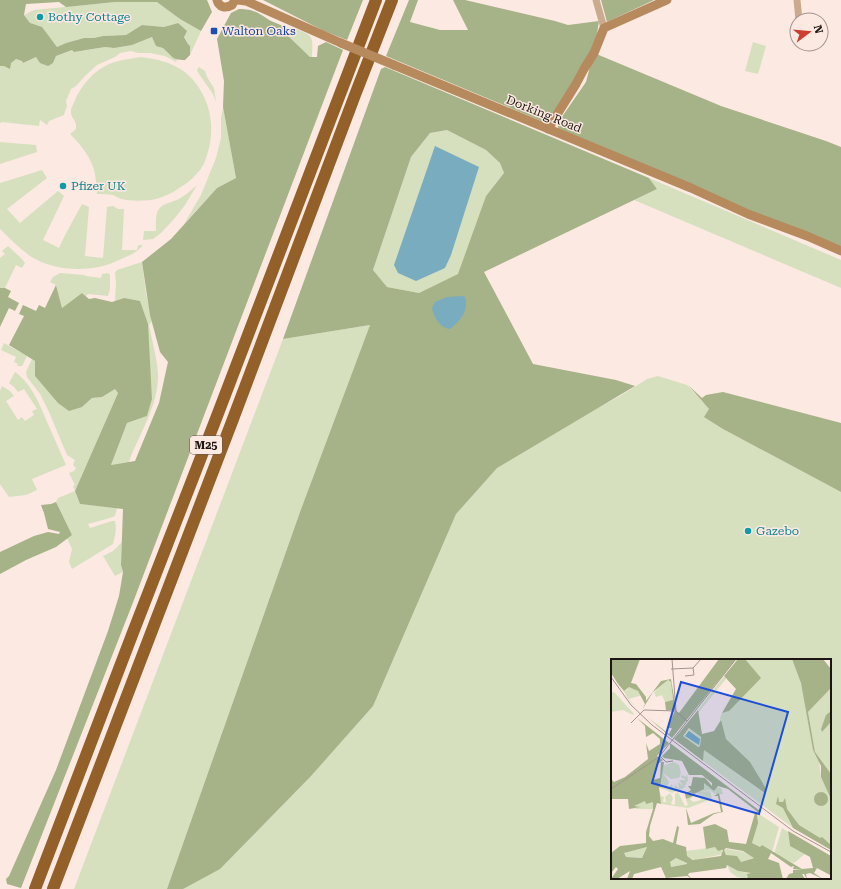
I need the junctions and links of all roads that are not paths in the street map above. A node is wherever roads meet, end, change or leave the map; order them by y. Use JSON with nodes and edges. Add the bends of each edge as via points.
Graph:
{"nodes":[{"id":1,"x":217,"y":0,"type":"edge"},
{"id":2,"x":235,"y":0,"type":"edge"},
{"id":3,"x":238,"y":0,"type":"edge"},
{"id":4,"x":376,"y":0,"type":"edge"},
{"id":5,"x":392,"y":0,"type":"edge"},
{"id":6,"x":596,"y":0,"type":"edge"},
{"id":7,"x":667,"y":0,"type":"edge"},
{"id":8,"x":797,"y":0,"type":"edge"},
{"id":9,"x":798,"y":12,"type":"edge"},
{"id":10,"x":604,"y":28,"type":"junction"},
{"id":11,"x":548,"y":129,"type":"junction"},
{"id":12,"x":841,"y":251,"type":"edge"},
{"id":13,"x":35,"y":889,"type":"edge"},
{"id":14,"x":53,"y":889,"type":"edge"}],
"edges":[{"from":1,"to":2,"type":"main road","via":[[219,5],[225,8],[232,5]]},
{"from":3,"to":11,"type":"main road","name":"Dorking Road","bridge":true,"via":[[246,1]]},
{"from":4,"to":13,"type":"highway","number":"M25"},
{"from":5,"to":14,"type":"highway","number":"M25"},
{"from":6,"to":10,"type":"street"},
{"from":7,"to":10,"type":"main road"},
{"from":8,"to":9,"type":"street"},
{"from":10,"to":11,"type":"main road","via":[[594,53]]},
{"from":11,"to":12,"type":"main road","name":"Dorking Road"}]}
